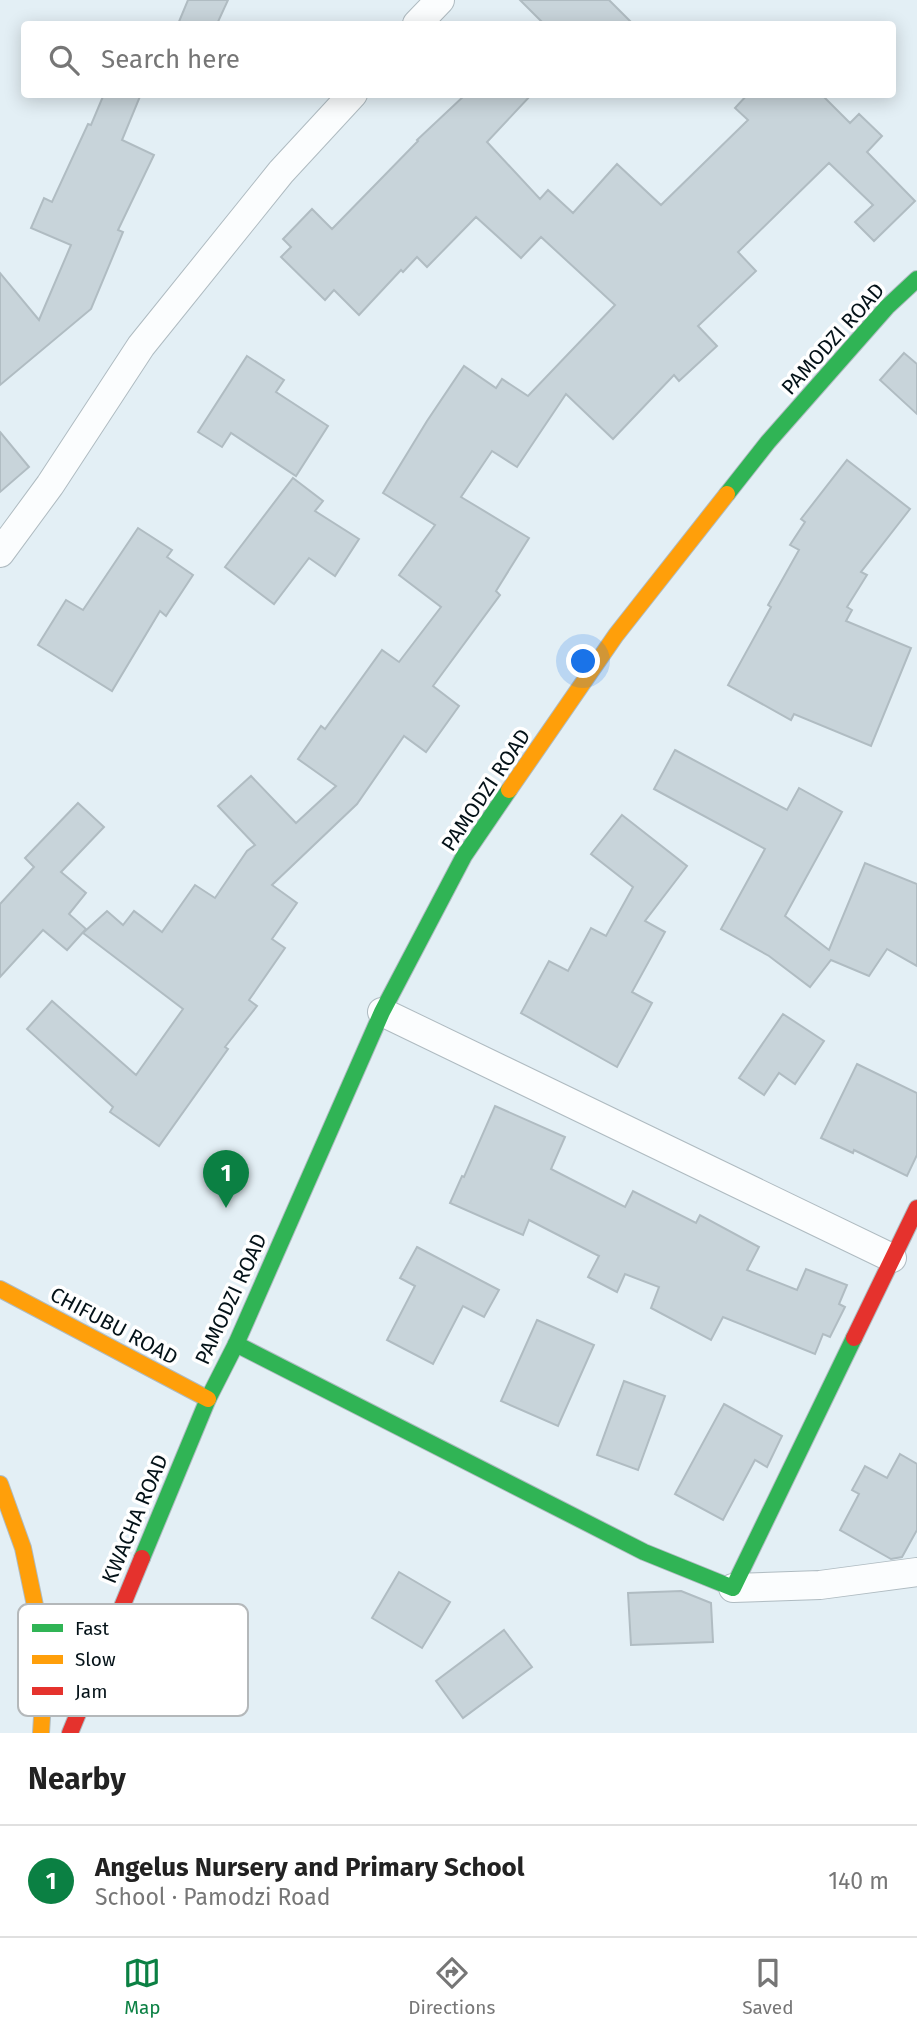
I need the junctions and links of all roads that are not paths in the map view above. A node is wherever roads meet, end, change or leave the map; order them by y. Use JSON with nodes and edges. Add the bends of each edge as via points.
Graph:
{"nodes":[{"id":1,"x":440,"y":0,"type":"edge"},
{"id":2,"x":420,"y":21,"type":"edge"},
{"id":3,"x":349,"y":98,"type":"edge"},
{"id":4,"x":917,"y":279,"type":"edge"},
{"id":5,"x":0,"y":554,"type":"edge"},
{"id":6,"x":382,"y":1012,"type":"junction"},
{"id":7,"x":917,"y":1208,"type":"edge"},
{"id":8,"x":892,"y":1258,"type":"junction"},
{"id":9,"x":0,"y":1289,"type":"edge"},
{"id":10,"x":236,"y":1344,"type":"junction"},
{"id":11,"x":208,"y":1399,"type":"junction"},
{"id":12,"x":0,"y":1484,"type":"edge"},
{"id":13,"x":917,"y":1572,"type":"edge"},
{"id":14,"x":733,"y":1588,"type":"junction"},
{"id":15,"x":35,"y":1604,"type":"edge"},
{"id":16,"x":123,"y":1604,"type":"edge"},
{"id":17,"x":76,"y":1716,"type":"edge"},
{"id":18,"x":69,"y":1733,"type":"edge"}],
"edges":[{"from":1,"to":2,"type":"street"},
{"from":3,"to":5,"type":"street","via":[[281,173],[141,346]]},
{"from":4,"to":6,"type":"street","name":"PAMODZI ROAD","via":[[768,442],[616,635],[464,856]]},
{"from":6,"to":8,"type":"street"},
{"from":6,"to":10,"type":"street","name":"PAMODZI ROAD"},
{"from":7,"to":8,"type":"street"},
{"from":8,"to":14,"type":"street"},
{"from":9,"to":11,"type":"street","name":"CHIFUBU ROAD"},
{"from":10,"to":11,"type":"street","name":"PAMODZI ROAD"},
{"from":10,"to":14,"type":"street","via":[[644,1552]]},
{"from":11,"to":16,"type":"street","name":"KWACHA ROAD"},
{"from":12,"to":15,"type":"street","via":[[23,1548]]},
{"from":13,"to":14,"type":"street","via":[[820,1585]]},
{"from":17,"to":18,"type":"street","name":"KWACHA ROAD"}]}
